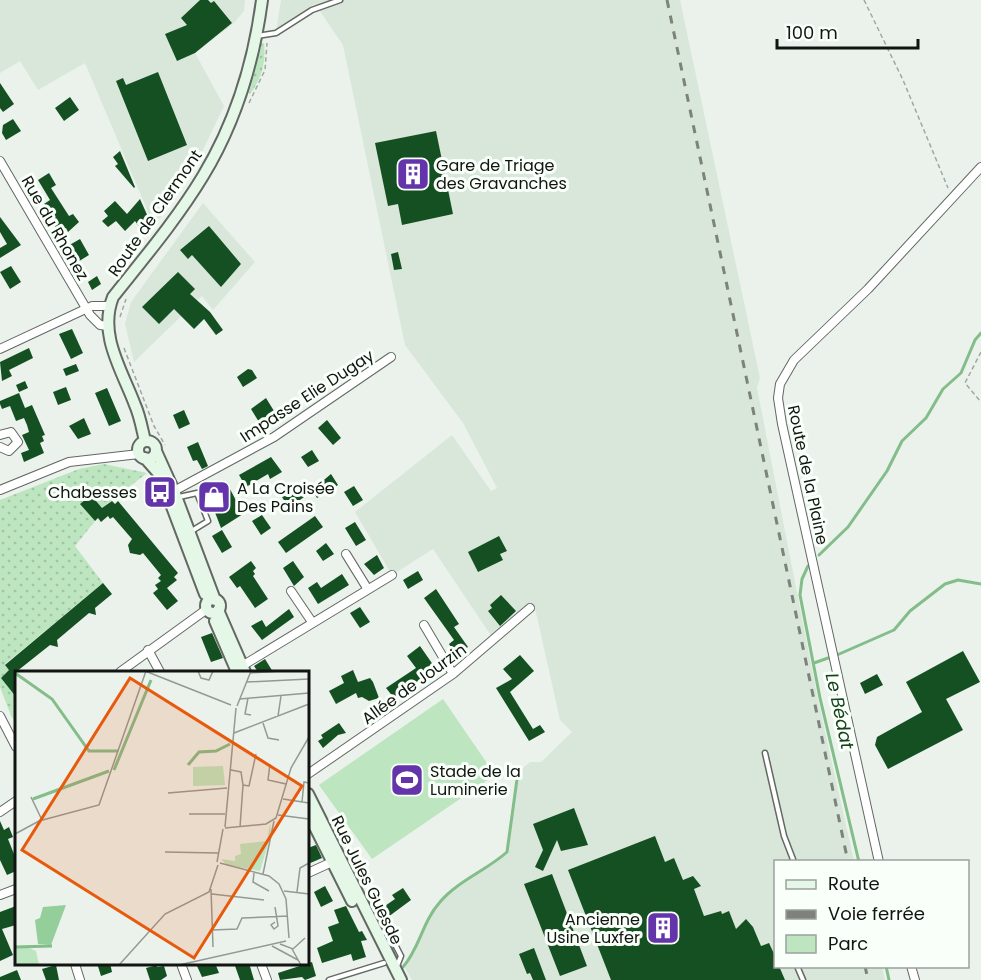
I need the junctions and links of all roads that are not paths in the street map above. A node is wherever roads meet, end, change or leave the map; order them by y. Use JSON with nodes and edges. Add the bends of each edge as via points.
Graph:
{"nodes":[{"id":1,"x":262,"y":0,"type":"edge"},
{"id":2,"x":340,"y":0,"type":"edge"},
{"id":3,"x":256,"y":36,"type":"junction"},
{"id":4,"x":0,"y":161,"type":"edge"},
{"id":5,"x":981,"y":167,"type":"edge"},
{"id":6,"x":975,"y":174,"type":"junction"},
{"id":7,"x":981,"y":181,"type":"edge"},
{"id":8,"x":110,"y":306,"type":"junction"},
{"id":9,"x":86,"y":309,"type":"junction"},
{"id":10,"x":108,"y":326,"type":"junction"},
{"id":11,"x":0,"y":350,"type":"edge"},
{"id":12,"x":391,"y":357,"type":"dead end"},
{"id":13,"x":0,"y":435,"type":"edge"},
{"id":14,"x":145,"y":441,"type":"junction"},
{"id":15,"x":0,"y":447,"type":"edge"},
{"id":16,"x":156,"y":451,"type":"junction"},
{"id":17,"x":142,"y":456,"type":"junction"},
{"id":18,"x":0,"y":490,"type":"edge"},
{"id":19,"x":176,"y":494,"type":"junction"},
{"id":20,"x":189,"y":533,"type":"junction"},
{"id":21,"x":346,"y":554,"type":"dead end"},
{"id":22,"x":392,"y":575,"type":"dead end"},
{"id":23,"x":367,"y":588,"type":"junction"},
{"id":24,"x":291,"y":591,"type":"dead end"},
{"id":25,"x":212,"y":606,"type":"junction"},
{"id":26,"x":530,"y":608,"type":"dead end"},
{"id":27,"x":312,"y":622,"type":"junction"},
{"id":28,"x":424,"y":625,"type":"dead end"},
{"id":29,"x":148,"y":650,"type":"junction"},
{"id":30,"x":241,"y":670,"type":"edge"},
{"id":31,"x":121,"y":671,"type":"edge"},
{"id":32,"x":159,"y":671,"type":"edge"},
{"id":33,"x":453,"y":674,"type":"junction"},
{"id":34,"x":0,"y":716,"type":"edge"},
{"id":35,"x":15,"y":745,"type":"edge"},
{"id":36,"x":765,"y":753,"type":"dead end"},
{"id":37,"x":309,"y":773,"type":"edge"},
{"id":38,"x":309,"y":796,"type":"edge"},
{"id":39,"x":15,"y":802,"type":"edge"},
{"id":40,"x":0,"y":812,"type":"edge"},
{"id":41,"x":309,"y":815,"type":"edge"},
{"id":42,"x":794,"y":860,"type":"edge"},
{"id":43,"x":879,"y":860,"type":"edge"},
{"id":44,"x":332,"y":862,"type":"junction"},
{"id":45,"x":309,"y":873,"type":"edge"},
{"id":46,"x":15,"y":889,"type":"edge"},
{"id":47,"x":0,"y":896,"type":"edge"},
{"id":48,"x":384,"y":963,"type":"junction"},
{"id":49,"x":76,"y":965,"type":"edge"},
{"id":50,"x":182,"y":965,"type":"edge"},
{"id":51,"x":262,"y":965,"type":"edge"},
{"id":52,"x":394,"y":975,"type":"edge"},
{"id":53,"x":80,"y":980,"type":"edge"},
{"id":54,"x":187,"y":980,"type":"edge"},
{"id":55,"x":267,"y":980,"type":"edge"},
{"id":56,"x":329,"y":980,"type":"edge"},
{"id":57,"x":401,"y":980,"type":"edge"}],
"edges":[{"from":1,"to":3,"type":"main road","name":"Route de Clermont"},
{"from":2,"to":3,"type":"lane","via":[[312,10],[276,33]]},
{"from":3,"to":8,"type":"main road","name":"Route de Clermont","via":[[236,107],[203,176]]},
{"from":4,"to":9,"type":"street","name":"Rue du Rhonez"},
{"from":5,"to":6,"type":"street","name":"Route de la Plaine"},
{"from":6,"to":7,"type":"street"},
{"from":6,"to":43,"type":"street","name":"Route de la Plaine","via":[[868,289],[794,360],[780,384],[778,398]]},
{"from":8,"to":9,"type":"street"},
{"from":8,"to":10,"type":"main road","name":"Route de Clermont"},
{"from":9,"to":10,"type":"street","via":[[95,322]]},
{"from":9,"to":11,"type":"street"},
{"from":10,"to":14,"type":"main road","name":"Route de Clermont","via":[[110,344],[137,407]]},
{"from":12,"to":19,"type":"street","name":"Impasse Elie Dugay","via":[[274,437]]},
{"from":13,"to":15,"type":"street","via":[[11,432],[18,442],[9,451]]},
{"from":14,"to":16,"type":"main road","via":[[153,444]]},
{"from":14,"to":17,"type":"main road","via":[[139,446]]},
{"from":16,"to":17,"type":"main road","via":[[150,458]]},
{"from":16,"to":19,"type":"main road"},
{"from":17,"to":18,"type":"street","via":[[69,462]]},
{"from":17,"to":25,"type":"main road","via":[[160,475]]},
{"from":19,"to":20,"type":"main road"},
{"from":19,"to":20,"type":"lane","via":[[197,493],[208,521]]},
{"from":20,"to":25,"type":"main road"},
{"from":21,"to":23,"type":"street"},
{"from":22,"to":23,"type":"street"},
{"from":23,"to":27,"type":"street"},
{"from":24,"to":27,"type":"street"},
{"from":25,"to":29,"type":"street"},
{"from":25,"to":30,"type":"main road"},
{"from":26,"to":33,"type":"street","name":"Allée de Jourzin"},
{"from":27,"to":30,"type":"street"},
{"from":28,"to":33,"type":"street"},
{"from":29,"to":31,"type":"street"},
{"from":29,"to":32,"type":"street"},
{"from":33,"to":37,"type":"street","name":"Allée de Jourzin"},
{"from":34,"to":35,"type":"street"},
{"from":36,"to":42,"type":"lane","via":[[784,836]]},
{"from":38,"to":52,"type":"main road","name":"Rue Jules Guesde"},
{"from":39,"to":40,"type":"street"},
{"from":41,"to":44,"type":"main road","name":"Rue Jules Guesde"},
{"from":44,"to":45,"type":"street"},
{"from":44,"to":48,"type":"main road","name":"Rue Jules Guesde"},
{"from":46,"to":47,"type":"street"},
{"from":48,"to":52,"type":"main road","name":"Rue Jules Guesde"},
{"from":48,"to":56,"type":"lane"},
{"from":49,"to":53,"type":"street"},
{"from":50,"to":54,"type":"street"},
{"from":51,"to":55,"type":"street"},
{"from":52,"to":57,"type":"main road","name":"Rue Jules Guesde"}]}
